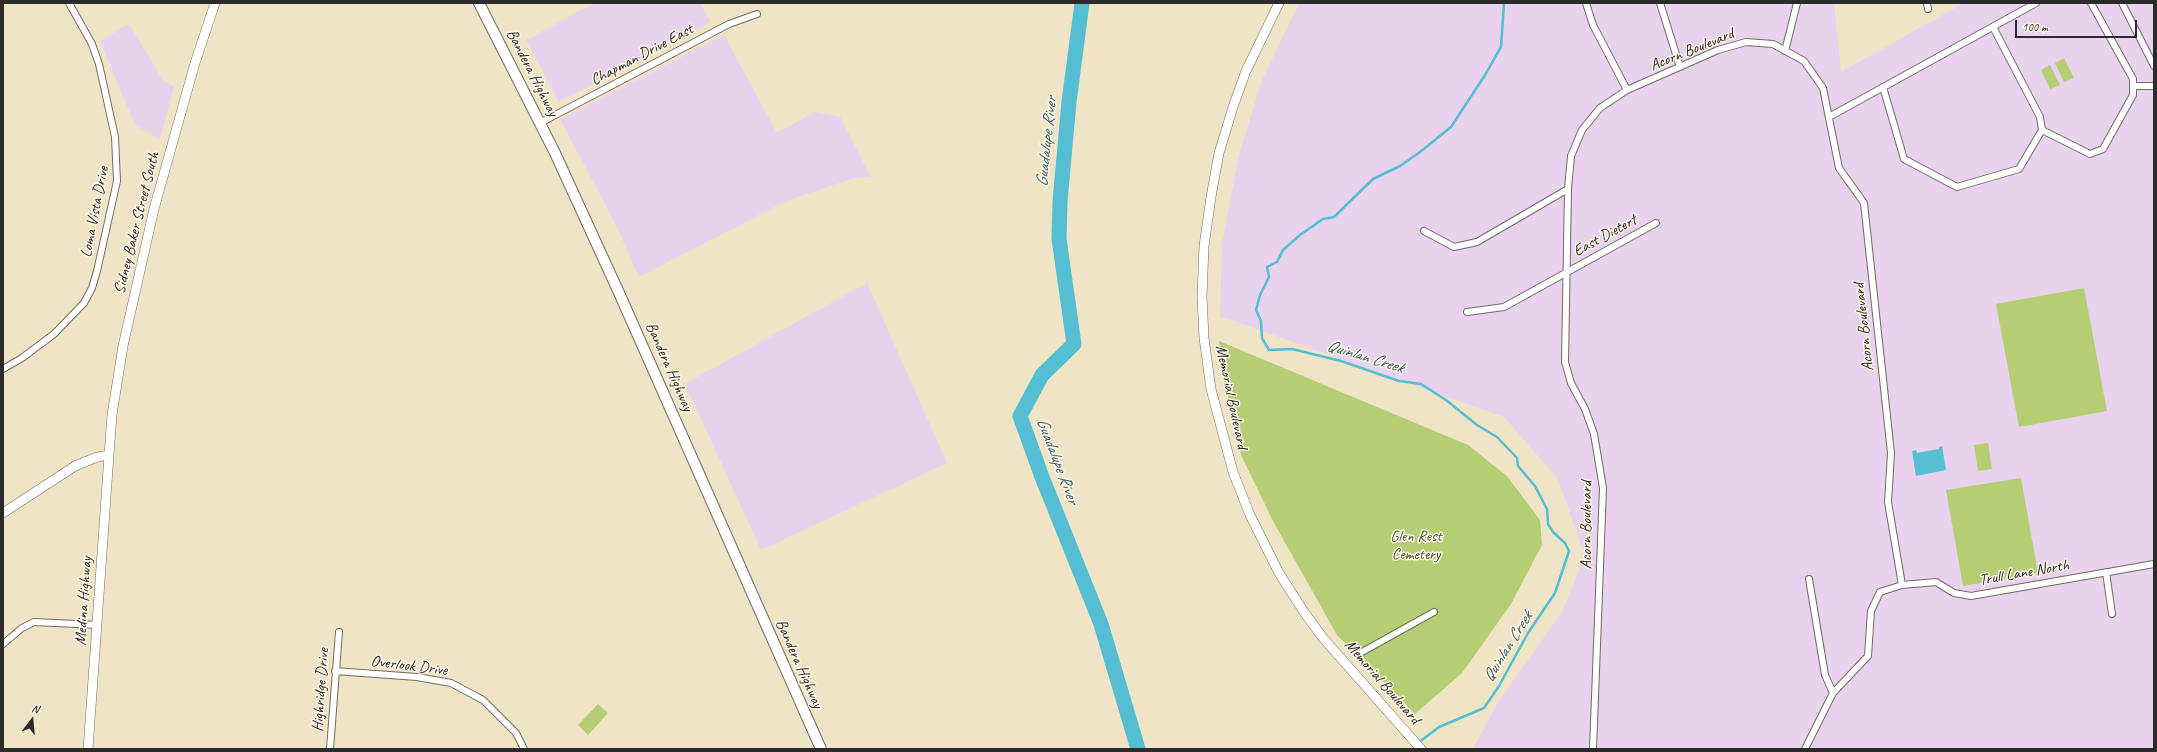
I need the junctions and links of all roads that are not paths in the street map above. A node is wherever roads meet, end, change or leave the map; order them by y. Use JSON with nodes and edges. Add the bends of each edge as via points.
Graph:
{"nodes":[{"id":1,"x":69,"y":3,"type":"edge"},
{"id":2,"x":215,"y":3,"type":"edge"},
{"id":3,"x":479,"y":3,"type":"edge"},
{"id":4,"x":1279,"y":3,"type":"edge"},
{"id":5,"x":1586,"y":3,"type":"edge"},
{"id":6,"x":1660,"y":3,"type":"edge"},
{"id":7,"x":1797,"y":3,"type":"edge"},
{"id":8,"x":2036,"y":3,"type":"edge"},
{"id":9,"x":2091,"y":3,"type":"edge"},
{"id":10,"x":2122,"y":3,"type":"edge"},
{"id":11,"x":757,"y":14,"type":"dead end"},
{"id":12,"x":1993,"y":27,"type":"junction"},
{"id":13,"x":1785,"y":52,"type":"junction"},
{"id":14,"x":2154,"y":66,"type":"edge"},
{"id":15,"x":1680,"y":67,"type":"junction"},
{"id":16,"x":2133,"y":86,"type":"junction"},
{"id":17,"x":2154,"y":86,"type":"edge"},
{"id":18,"x":1883,"y":87,"type":"junction"},
{"id":19,"x":1627,"y":90,"type":"junction"},
{"id":20,"x":1829,"y":117,"type":"junction"},
{"id":21,"x":540,"y":123,"type":"junction"},
{"id":22,"x":2042,"y":130,"type":"junction"},
{"id":23,"x":1568,"y":189,"type":"junction"},
{"id":24,"x":1656,"y":223,"type":"dead end"},
{"id":25,"x":1424,"y":231,"type":"dead end"},
{"id":26,"x":1566,"y":273,"type":"junction"},
{"id":27,"x":1467,"y":312,"type":"dead end"},
{"id":28,"x":3,"y":369,"type":"edge"},
{"id":29,"x":109,"y":455,"type":"junction"},
{"id":30,"x":3,"y":512,"type":"edge"},
{"id":31,"x":2154,"y":564,"type":"edge"},
{"id":32,"x":2106,"y":572,"type":"junction"},
{"id":33,"x":1809,"y":579,"type":"dead end"},
{"id":34,"x":1902,"y":585,"type":"junction"},
{"id":35,"x":1434,"y":612,"type":"dead end"},
{"id":36,"x":2112,"y":614,"type":"dead end"},
{"id":37,"x":98,"y":625,"type":"junction"},
{"id":38,"x":338,"y":632,"type":"dead end"},
{"id":39,"x":3,"y":644,"type":"edge"},
{"id":40,"x":1362,"y":652,"type":"dead end"},
{"id":41,"x":335,"y":671,"type":"junction"},
{"id":42,"x":1833,"y":693,"type":"junction"},
{"id":43,"x":88,"y":749,"type":"edge"},
{"id":44,"x":330,"y":749,"type":"edge"},
{"id":45,"x":524,"y":749,"type":"edge"},
{"id":46,"x":821,"y":749,"type":"edge"},
{"id":47,"x":1421,"y":749,"type":"edge"},
{"id":48,"x":1593,"y":749,"type":"edge"},
{"id":49,"x":1805,"y":749,"type":"edge"}],
"edges":[{"from":1,"to":28,"type":"street","name":"Loma Vista Drive","via":[[92,44],[99,64],[115,138],[117,181],[97,271],[84,303],[54,334]]},
{"from":2,"to":29,"type":"main road","name":"Sidney Baker Street South","via":[[195,63],[154,208],[133,295],[117,380]]},
{"from":3,"to":21,"type":"main road","name":"Bandera Highway"},
{"from":4,"to":47,"type":"main road","name":"Memorial Boulevard","via":[[1246,71],[1225,132],[1215,176],[1206,225],[1202,280],[1206,359],[1218,421],[1233,472],[1271,559],[1304,612],[1340,658]]},
{"from":5,"to":19,"type":"street","via":[[1593,25]]},
{"from":6,"to":15,"type":"street"},
{"from":7,"to":13,"type":"street"},
{"from":8,"to":12,"type":"street"},
{"from":9,"to":16,"type":"street","via":[[2133,79]]},
{"from":10,"to":14,"type":"street"},
{"from":11,"to":21,"type":"street","name":"Chapman Drive East","via":[[729,24]]},
{"from":12,"to":18,"type":"street"},
{"from":12,"to":22,"type":"street","via":[[2040,117]]},
{"from":13,"to":15,"type":"street","name":"Acorn Boulevard","via":[[1772,44],[1746,42],[1718,50]]},
{"from":13,"to":20,"type":"street","name":"Acorn Boulevard","via":[[1804,61],[1823,88]]},
{"from":15,"to":19,"type":"street","name":"Acorn Boulevard"},
{"from":16,"to":17,"type":"street"},
{"from":16,"to":22,"type":"street","via":[[2133,95],[2103,149],[2090,154]]},
{"from":18,"to":20,"type":"street"},
{"from":18,"to":22,"type":"street","via":[[1904,159],[1957,188],[2019,169]]},
{"from":19,"to":23,"type":"street","name":"Acorn Boulevard","via":[[1600,108],[1582,130],[1571,156]]},
{"from":20,"to":34,"type":"street","name":"Acorn Boulevard","via":[[1839,168],[1864,203],[1891,453],[1888,502]]},
{"from":21,"to":46,"type":"main road","name":"Bandera Highway","via":[[630,318]]},
{"from":23,"to":25,"type":"street","via":[[1478,242],[1454,247]]},
{"from":23,"to":26,"type":"street","name":"Acorn Boulevard"},
{"from":24,"to":26,"type":"street","name":"East Dietert"},
{"from":26,"to":27,"type":"street","name":"East Dietert","via":[[1504,307]]},
{"from":26,"to":48,"type":"street","name":"Acorn Boulevard","via":[[1565,362],[1571,383],[1585,409],[1594,434],[1603,488]]},
{"from":29,"to":30,"type":"main road","via":[[75,466]]},
{"from":29,"to":37,"type":"main road","name":"Medina Highway"},
{"from":31,"to":32,"type":"street","name":"Trull Lane North"},
{"from":32,"to":34,"type":"street","name":"Trull Lane North","via":[[1972,596],[1954,593],[1936,582]]},
{"from":32,"to":36,"type":"street"},
{"from":33,"to":42,"type":"street","via":[[1826,675]]},
{"from":34,"to":42,"type":"street","via":[[1880,592],[1871,611],[1868,656]]},
{"from":35,"to":40,"type":"street"},
{"from":37,"to":39,"type":"street","via":[[34,622],[22,628]]},
{"from":37,"to":43,"type":"main road","name":"Medina Highway"},
{"from":38,"to":41,"type":"street","name":"Highridge Drive"},
{"from":41,"to":44,"type":"street","name":"Highridge Drive"},
{"from":41,"to":45,"type":"street","name":"Overlook Drive","via":[[417,677],[451,683],[483,700],[516,733]]},
{"from":42,"to":49,"type":"street"}]}
